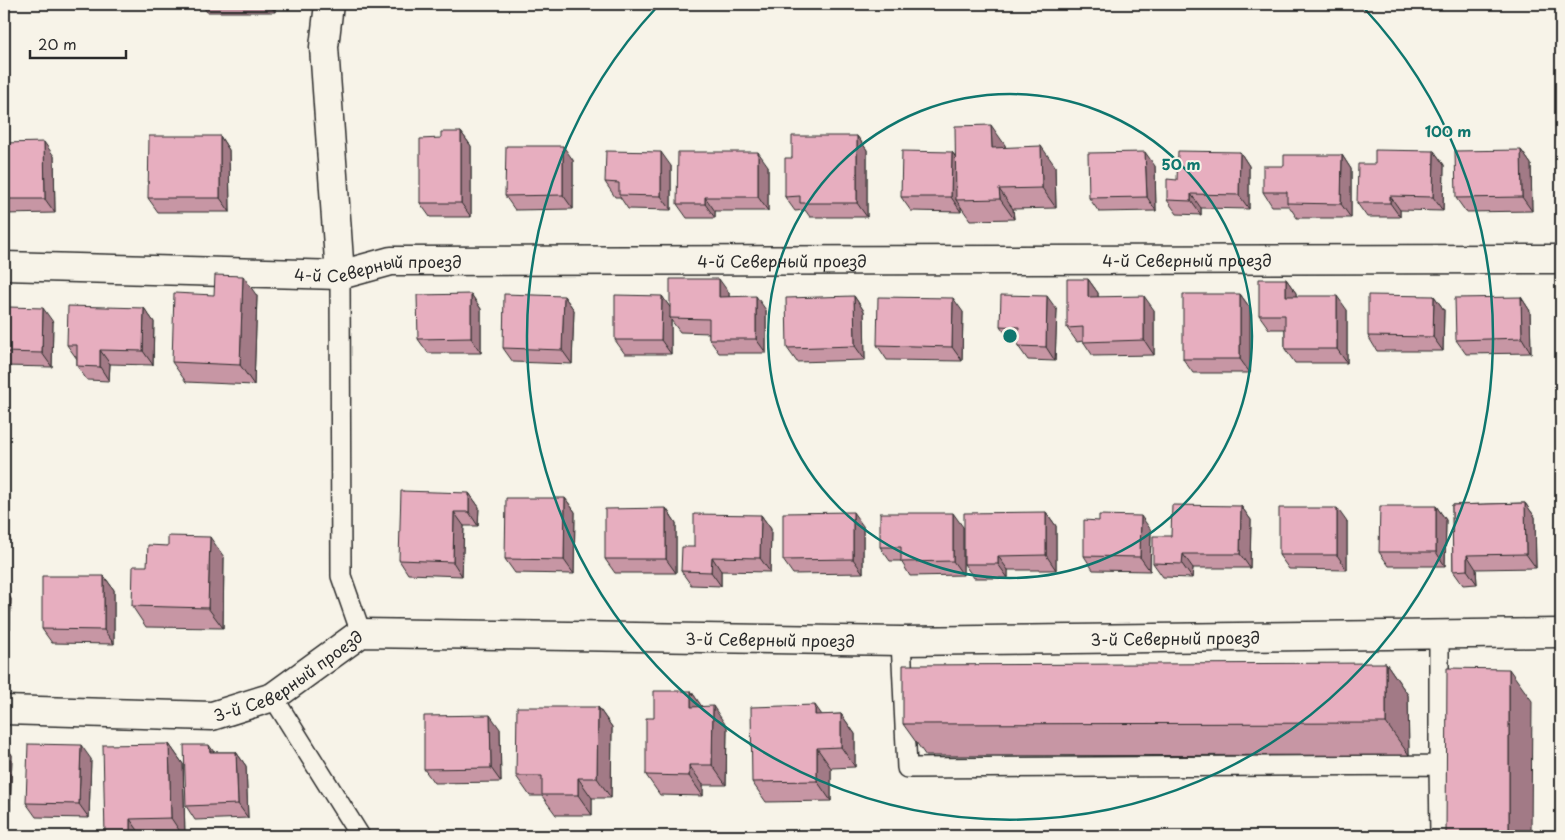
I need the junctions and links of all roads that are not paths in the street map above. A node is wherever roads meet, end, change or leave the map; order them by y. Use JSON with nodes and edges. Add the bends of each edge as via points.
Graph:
{"nodes":[{"id":1,"x":329,"y":4,"type":"edge"},
{"id":2,"x":1561,"y":259,"type":"edge"},
{"id":3,"x":4,"y":266,"type":"edge"},
{"id":4,"x":340,"y":275,"type":"junction"},
{"id":5,"x":361,"y":632,"type":"junction"},
{"id":6,"x":1561,"y":633,"type":"edge"},
{"id":7,"x":1438,"y":635,"type":"junction"},
{"id":8,"x":902,"y":641,"type":"junction"},
{"id":9,"x":273,"y":697,"type":"junction"},
{"id":10,"x":4,"y":710,"type":"edge"},
{"id":11,"x":1440,"y":766,"type":"junction"},
{"id":12,"x":360,"y":836,"type":"edge"},
{"id":13,"x":1440,"y":836,"type":"edge"}],
"edges":[{"from":1,"to":4,"type":"street","via":[[324,47]]},
{"from":2,"to":4,"type":"street","name":"4-й Северный проезд","via":[[391,261]]},
{"from":3,"to":4,"type":"street","name":"4-й Северный проезд"},
{"from":4,"to":5,"type":"lane","via":[[341,576]]},
{"from":5,"to":8,"type":"street","name":"3-й Северный проезд"},
{"from":5,"to":9,"type":"street","name":"3-й Северный проезд"},
{"from":6,"to":7,"type":"street","name":"3-й Северный проезд"},
{"from":7,"to":8,"type":"street","name":"3-й Северный проезд"},
{"from":7,"to":11,"type":"lane"},
{"from":8,"to":11,"type":"lane","via":[[907,768]]},
{"from":9,"to":10,"type":"street","name":"3-й Северный проезд","via":[[212,716]]},
{"from":9,"to":12,"type":"lane"},
{"from":11,"to":13,"type":"lane"}]}
